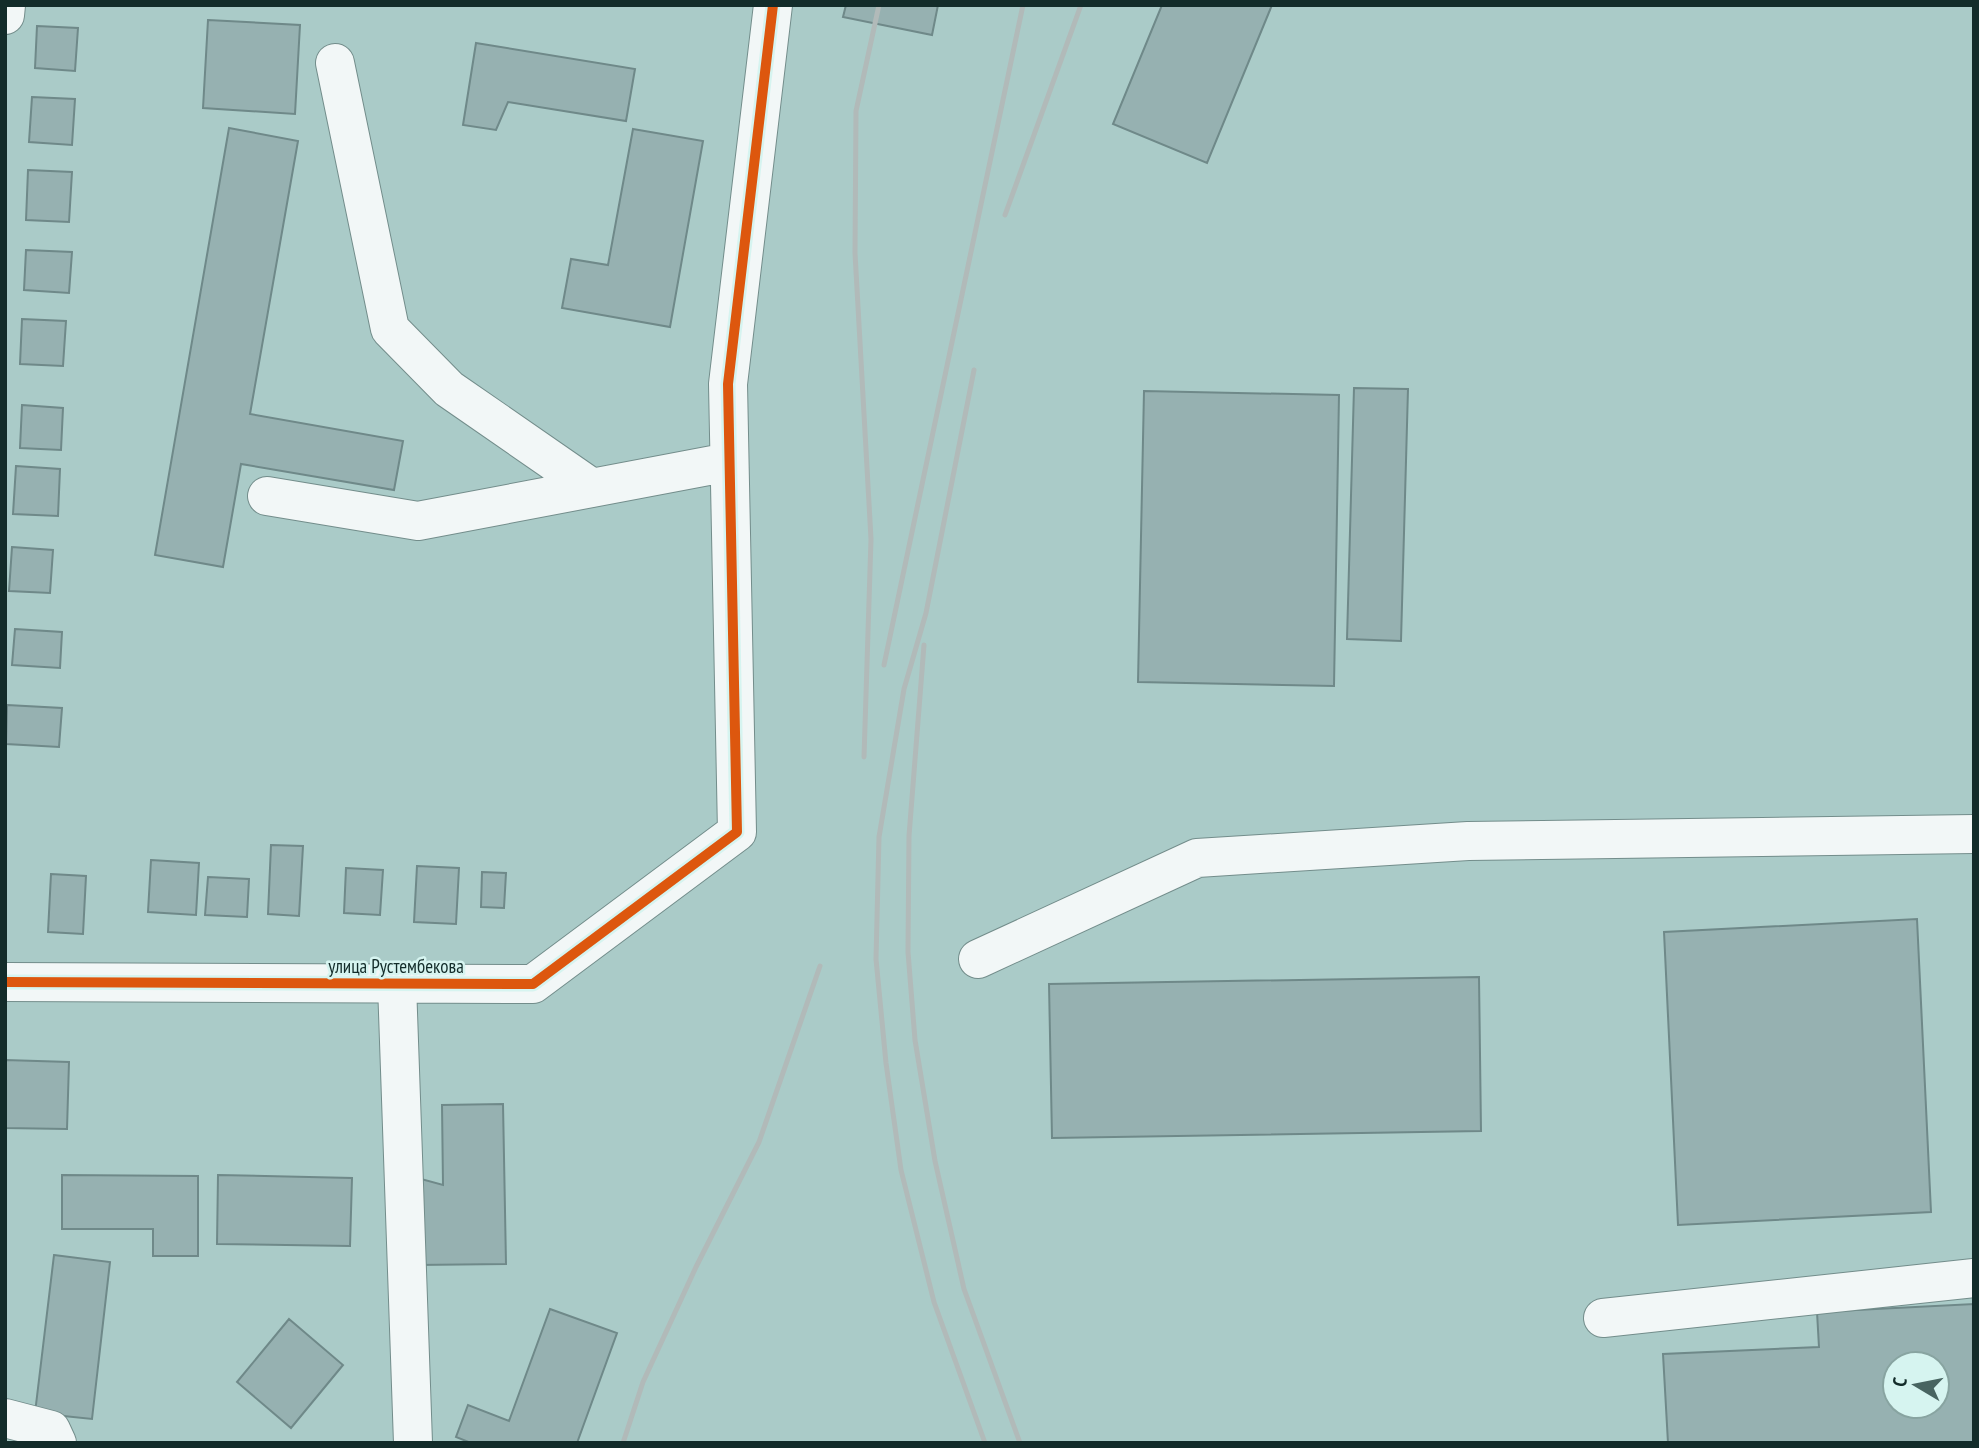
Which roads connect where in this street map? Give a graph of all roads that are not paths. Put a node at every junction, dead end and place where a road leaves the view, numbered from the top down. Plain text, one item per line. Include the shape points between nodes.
1 (6, 5) edge
2 (773, 5) edge
3 (5, 15) edge
4 (335, 63) dead end
5 (729, 463) junction
6 (592, 488) junction
7 (267, 496) dead end
8 (1974, 834) edge
9 (978, 959) dead end
10 (5, 982) edge
11 (397, 984) junction
12 (1974, 1278) edge
13 (1603, 1318) dead end
14 (5, 1418) edge
15 (57, 1443) edge
16 (413, 1443) edge

1 - 3 street
2 - 5 street via 728,384
4 - 6 street via 390,329 449,389
5 - 6 street
5 - 11 street, улица Рустембекова via 737,832 533,984
6 - 7 street via 418,521
8 - 9 street via 1468,841 1198,858
10 - 11 street, улица Рустембекова
11 - 16 street
12 - 13 street
14 - 15 street via 51,1430

